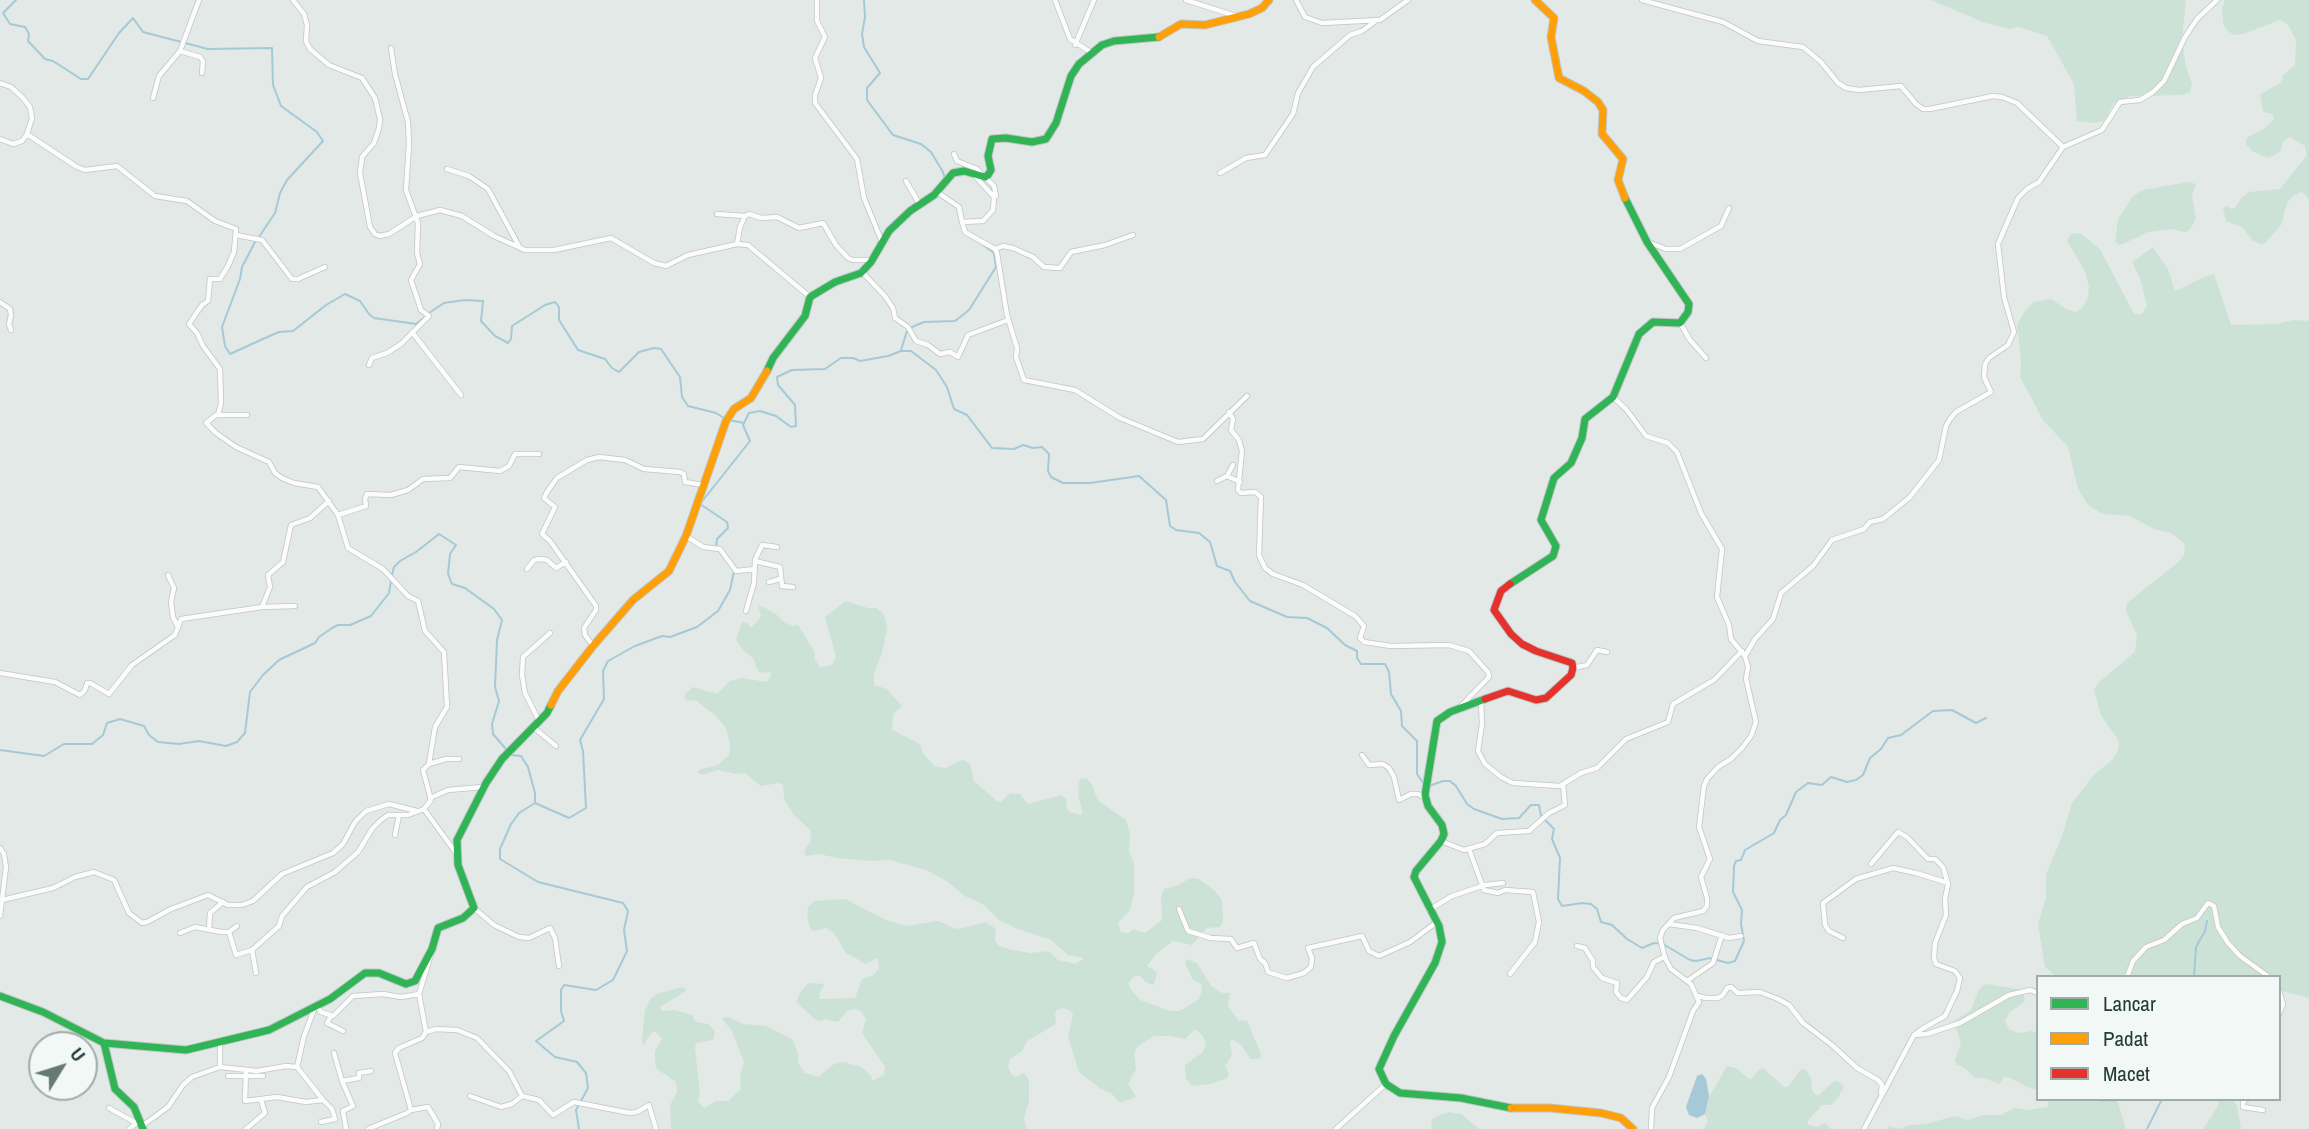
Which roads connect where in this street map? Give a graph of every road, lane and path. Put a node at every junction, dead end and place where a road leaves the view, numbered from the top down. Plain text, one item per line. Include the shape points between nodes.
1 (199, 0) edge
2 (293, 0) edge
3 (817, 0) edge
4 (1055, 0) edge
5 (1094, 0) edge
6 (1186, 0) edge
7 (1269, 0) edge
8 (1296, 0) edge
9 (1409, 0) edge
10 (1535, 0) edge
11 (1642, 0) edge
12 (2217, 0) edge
13 (1236, 16) junction
14 (1377, 20) junction
15 (1075, 45) junction
16 (391, 48) dead end
17 (180, 51) junction
18 (1092, 53) junction
19 (202, 73) dead end
20 (0, 83) edge
21 (153, 98) dead end
22 (27, 134) junction
23 (0, 139) edge
24 (2063, 148) junction
25 (954, 154) dead end
26 (447, 169) dead end
27 (972, 173) junction
28 (1220, 173) dead end
29 (984, 176) junction
30 (906, 181) dead end
31 (937, 192) junction
32 (994, 198) junction
33 (920, 205) junction
34 (1729, 208) dead end
35 (717, 214) dead end
36 (417, 216) junction
37 (745, 216) junction
38 (962, 222) junction
39 (236, 235) junction
40 (1133, 235) dead end
41 (882, 242) junction
42 (1647, 242) junction
43 (737, 244) junction
44 (521, 249) junction
45 (995, 249) junction
46 (872, 260) junction
47 (325, 267) dead end
48 (862, 272) junction
49 (810, 297) junction
50 (0, 302) edge
51 (1008, 320) junction
52 (1680, 323) junction
53 (11, 330) dead end
54 (412, 332) junction
55 (1706, 358) dead end
56 (369, 365) dead end
57 (461, 395) dead end
58 (1248, 396) dead end
59 (1614, 397) junction
60 (1229, 412) junction
61 (218, 415) junction
62 (247, 415) dead end
63 (539, 454) dead end
64 (1233, 465) dead end
65 (1227, 476) junction
66 (1217, 481) dead end
67 (1240, 482) junction
68 (703, 485) junction
69 (329, 501) junction
70 (338, 515) junction
71 (686, 536) junction
72 (777, 547) dead end
73 (755, 561) junction
74 (566, 562) junction
75 (527, 569) dead end
76 (755, 569) junction
77 (168, 575) dead end
78 (780, 579) junction
79 (769, 582) dead end
80 (793, 587) dead end
81 (295, 606) dead end
82 (262, 607) junction
83 (746, 611) dead end
84 (173, 617) junction
85 (167, 620) dead end
86 (178, 627) junction
87 (550, 633) dead end
88 (593, 646) junction
89 (1607, 652) dead end
90 (1744, 654) junction
91 (1573, 668) junction
92 (0, 673) edge
93 (1481, 700) junction
94 (1457, 709) junction
95 (536, 724) junction
96 (556, 746) dead end
97 (1362, 755) dead end
98 (459, 759) dead end
99 (429, 764) junction
100 (1563, 785) junction
101 (484, 786) junction
102 (430, 797) junction
103 (1425, 797) junction
104 (424, 809) junction
105 (417, 812) junction
106 (398, 815) junction
107 (395, 835) dead end
108 (1441, 841) junction
109 (0, 848) edge
110 (1469, 849) junction
111 (457, 854) junction
112 (1871, 864) dead end
113 (1503, 883) dead end
114 (1948, 884) junction
115 (1482, 887) junction
116 (2, 900) junction
117 (223, 902) junction
118 (474, 908) junction
119 (1179, 909) dead end
120 (1429, 910) junction
121 (0, 916) edge
122 (1437, 922) junction
123 (1668, 924) junction
124 (237, 926) dead end
125 (209, 930) junction
126 (229, 932) junction
127 (180, 933) dead end
128 (1722, 935) junction
129 (1741, 936) dead end
130 (1843, 937) dead end
131 (1577, 946) dead end
132 (432, 949) junction
133 (252, 950) junction
134 (1664, 957) junction
135 (559, 965) dead end
136 (256, 973) dead end
137 (1510, 974) dead end
138 (2128, 975) edge
139 (2266, 975) edge
140 (1687, 981) junction
141 (2036, 992) edge
142 (419, 994) junction
143 (1697, 995) junction
144 (0, 996) edge
145 (316, 1006) junction
146 (331, 1016) junction
147 (343, 1031) dead end
148 (426, 1032) junction
149 (1914, 1035) junction
150 (220, 1042) junction
151 (104, 1043) junction
152 (334, 1053) dead end
153 (220, 1067) junction
154 (297, 1067) junction
155 (246, 1071) junction
156 (371, 1071) dead end
157 (228, 1076) dead end
158 (263, 1076) dead end
159 (246, 1078) junction
160 (1878, 1080) junction
161 (1890, 1080) junction
162 (342, 1081) junction
163 (1386, 1084) junction
164 (470, 1096) dead end
165 (522, 1096) junction
166 (261, 1100) junction
167 (323, 1100) junction
168 (1880, 1101) junction
169 (2244, 1101) edge
170 (109, 1108) dead end
171 (411, 1110) junction
172 (2263, 1110) dead end
173 (321, 1122) dead end
174 (139, 1125) edge
175 (129, 1129) edge
176 (246, 1129) edge
177 (346, 1129) edge
178 (368, 1129) edge
179 (437, 1129) edge
180 (656, 1129) edge
181 (1336, 1129) edge
182 (1633, 1129) edge
183 (1651, 1129) edge
184 (1864, 1129) edge

1 - 17 street
2 - 36 street via 306,20 310,49 329,65 362,78 375,98 379,128 362,157 360,173 372,232 390,234
3 - 41 street via 817,21 825,37 815,58 821,78 815,103 857,159 864,198
4 - 15 street
5 - 15 street
6 - 13 street
7 - 13 street via 1262,8
8 - 14 street via 1305,17 1318,23
9 - 14 street
10 - 42 street via 1554,18 1551,37 1559,78 1584,91 1603,110 1602,134 1623,159 1618,180 1621,191
11 - 24 street via 1723,22 1758,41 1803,47 1846,88 1900,86 1916,104 1930,109 2002,97 2017,103
12 - 24 street via 2197,19 2164,81 2153,92 2140,100 2120,102 2102,130
13 - 18 street via 1205,25 1181,24 1157,38 1108,42
14 - 28 street via 1350,35 1313,68 1298,93 1293,114 1265,155 1246,158
15 - 18 street
16 - 36 street via 408,122 406,190
17 - 19 street via 200,57
17 - 21 street via 159,76
18 - 29 street via 1071,76 1046,139 993,138 988,156 991,170
20 - 22 street via 11,87 30,107
22 - 23 street via 17,144
22 - 39 street via 85,170 117,166 155,196 187,201 215,221 236,228
24 - 90 street via 2039,182 2018,198 1998,244 2004,297 2014,332 2008,345 1985,364 1984,377 1991,392 1950,419 1939,460 1910,497 1883,519 1832,540 1813,566 1781,593 1773,618
25 - 29 street via 957,161
26 - 44 street via 488,189
27 - 29 street
27 - 31 street via 953,173
27 - 32 street
29 - 32 street via 994,186
30 - 33 street
31 - 33 street
31 - 38 street via 958,207
32 - 38 street via 993,210 983,221
33 - 41 street
34 - 42 street via 1721,226 1680,249
35 - 37 street
36 - 44 street via 433,210 462,216
36 - 54 street via 420,263 411,280 421,310 429,316
37 - 43 street
37 - 46 street via 777,217 799,228 822,222 848,258
38 - 45 street via 964,230
39 - 47 street via 262,240 292,279
39 - 61 street via 228,266 219,279 211,279 208,301 188,324 220,369
40 - 45 street via 1071,252 1060,268 1045,267 1013,248
41 - 46 street
42 - 52 street via 1689,304
43 - 44 street via 688,255 666,266 611,238 554,250
43 - 49 street via 752,247
45 - 51 street
46 - 48 street
48 - 49 street
48 - 51 street via 916,341 940,354 950,352 958,357 969,334
49 - 68 street via 805,316 758,389 728,417
50 - 53 street via 10,309
51 - 60 street via 1025,380 1075,390 1120,418 1178,442 1203,439
52 - 55 street
52 - 59 street via 1646,326
54 - 56 street via 393,349 372,357
54 - 57 street
58 - 60 street
59 - 90 street via 1646,436 1668,443 1683,462 1701,513 1723,549 1717,597 1731,639
59 - 91 street via 1585,419 1571,463 1554,478 1541,520 1556,546 1553,556 1501,592 1494,610 1522,644 1572,663
60 - 67 street via 1231,430 1242,449
61 - 62 street
61 - 69 street via 206,423 220,436 265,459 282,478 318,487
63 - 70 street via 515,454 500,471 458,467 449,479 423,479 391,495 367,494 366,506
64 - 65 street
65 - 66 street
65 - 67 street
67 - 94 street via 1239,492 1255,492 1261,497 1259,555 1265,568 1303,584 1355,616 1364,626 1362,641 1391,646 1449,645 1474,655 1489,677
68 - 71 street
68 - 74 street via 686,482 680,472 644,469 615,458 581,463 557,478 544,497 555,508 542,534
69 - 70 street
69 - 82 street via 310,518 291,526 283,562 268,575 270,587
70 - 99 street via 348,548 379,567 418,601 425,631 443,652 447,707 434,730
71 - 76 street via 709,549 719,548 736,571
71 - 88 street via 667,573 633,600
72 - 73 street via 762,544
73 - 76 street
73 - 78 street via 780,567
74 - 75 street via 556,568 538,559
74 - 88 street via 596,606 584,628
76 - 83 street
77 - 84 street via 174,588
78 - 79 street
78 - 80 street via 783,587
81 - 82 street
82 - 86 street via 185,618 179,620
84 - 85 street
84 - 86 street
86 - 92 street via 170,640 132,665 109,694 89,682 80,695 55,682
87 - 95 street via 523,657 525,693
88 - 95 street
89 - 91 street via 1597,650 1587,665
90 - 100 street via 1714,680 1673,704 1668,722 1626,739 1597,768
90 - 123 street via 1755,727 1742,748 1707,779 1699,819 1710,859 1701,877 1707,906
91 - 93 street via 1546,698 1536,700 1508,691
93 - 94 street
93 - 100 street via 1478,751 1485,764 1513,783
94 - 103 street via 1437,721
95 - 96 street
95 - 101 street
97 - 103 street via 1369,765 1389,768 1399,800 1411,794
98 - 99 street
99 - 102 street via 423,769
100 - 110 street via 1565,805 1533,829 1497,833 1485,844
101 - 102 street
101 - 111 street via 458,835
102 - 104 street
103 - 108 street via 1444,831
104 - 105 street
104 - 111 street
105 - 106 street
105 - 117 street via 389,804 366,811 333,853 282,874 248,903 230,906
106 - 107 street
106 - 133 street via 381,820 358,852 335,873 307,887 279,926
108 - 110 street
108 - 120 street via 1415,874
109 - 116 street via 6,867
110 - 115 street
111 - 118 street
112 - 114 street via 1898,832 1928,859 1936,859
113 - 115 street
114 - 130 street via 1893,868 1856,879 1823,903 1829,932
114 - 149 street via 1946,915 1933,952 1936,964 1960,975 1957,991 1945,1016
115 - 120 street via 1452,896
115 - 137 street via 1496,893 1532,891 1539,922 1535,942
116 - 117 street via 94,872 114,880 129,913 142,923 204,896
116 - 121 street
117 - 125 street via 210,913
118 - 132 street via 463,918 441,925
118 - 135 street via 519,937 529,938 550,928
119 - 122 street via 1188,931 1231,939 1237,948 1254,943 1268,972 1287,978 1311,967 1308,948 1362,936 1369,951 1380,956
120 - 122 street
122 - 163 street via 1443,936 1436,962 1381,1061
123 - 128 street
123 - 134 street via 1660,938
124 - 126 street
125 - 126 street
125 - 127 street via 190,928
126 - 133 street via 236,955
128 - 129 street
128 - 140 street via 1713,963
131 - 134 street via 1585,948 1601,978 1617,983 1616,992 1627,1000 1654,962
132 - 142 street
132 - 145 street via 413,983 365,973
133 - 136 street
134 - 140 street
138 - 139 street via 2146,947 2197,918 2208,903 2214,906 2218,927 2228,943
140 - 143 street
141 - 149 street via 2009,995 1959,1023
142 - 146 street via 355,996
142 - 148 street
143 - 160 street via 1718,998 1731,988 1779,999 1857,1068
143 - 183 street via 1699,1002 1653,1108
144 - 151 street via 42,1011
145 - 146 street
145 - 150 street via 269,1030
145 - 154 street
146 - 147 street via 327,1023
148 - 165 street via 457,1030 477,1038 509,1071
148 - 171 street via 395,1054
149 - 161 street
150 - 151 street via 180,1051
150 - 153 street
151 - 174 street via 114,1089 134,1107
152 - 162 street
153 - 155 street
153 - 174 street via 192,1077 167,1107
154 - 155 street
154 - 167 street
155 - 159 street
156 - 162 street
157 - 159 street
158 - 159 street
159 - 166 street via 244,1100
160 - 161 street
160 - 168 street
161 - 168 street
162 - 177 street via 353,1106 342,1111
163 - 181 street
163 - 182 street via 1400,1093 1461,1098 1492,1106 1614,1115
164 - 165 street via 501,1107
165 - 180 street via 539,1100 553,1115 575,1102 630,1113 649,1105
166 - 167 street
166 - 176 street via 265,1113
167 - 173 street via 335,1119
168 - 184 street
169 - 172 street via 2243,1107
170 - 174 street
171 - 178 street
171 - 179 street via 428,1107
174 - 175 street

